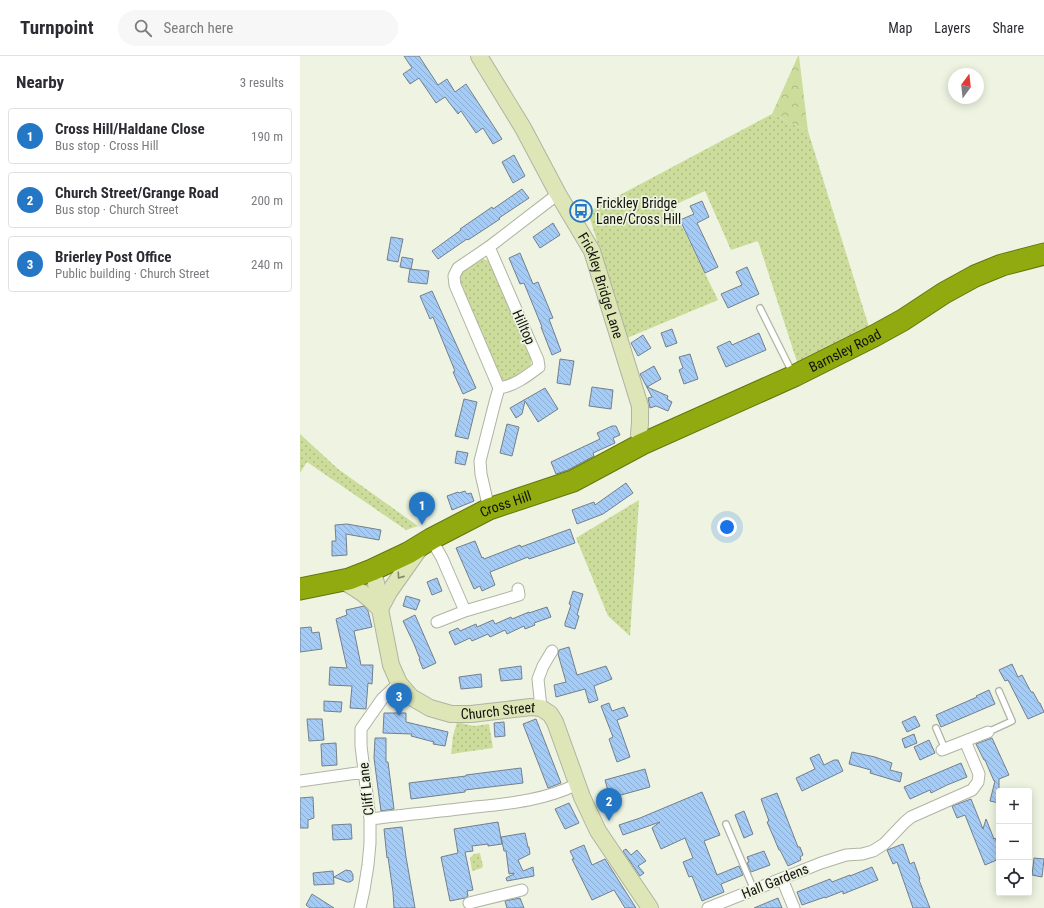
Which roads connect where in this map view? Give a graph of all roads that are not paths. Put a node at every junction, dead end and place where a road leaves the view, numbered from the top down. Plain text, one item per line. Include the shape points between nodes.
1 (479, 56) edge
2 (558, 194) junction
3 (489, 247) junction
4 (1044, 254) edge
5 (760, 308) dead end
6 (794, 376) junction
7 (499, 388) junction
8 (642, 444) junction
9 (489, 509) junction
10 (427, 542) junction
11 (372, 570) junction
12 (342, 581) junction
13 (300, 589) edge
14 (518, 590) dead end
15 (380, 609) junction
16 (465, 611) junction
17 (437, 622) dead end
18 (552, 652) dead end
19 (399, 683) junction
20 (999, 691) dead end
21 (541, 708) junction
22 (936, 728) dead end
23 (988, 732) joint
24 (965, 740) junction
25 (944, 749) joint
26 (364, 772) junction
27 (300, 781) edge
28 (577, 784) junction
29 (370, 819) junction
30 (726, 824) dead end
31 (782, 879) junction
32 (522, 890) dead end
33 (754, 890) junction
34 (469, 903) dead end
35 (488, 903) edge
36 (360, 908) edge
37 (650, 908) edge
38 (708, 908) edge
39 (794, 908) edge

1 - 2 street, Frickley Bridge Lane via 523,128
2 - 3 street
2 - 8 street, Frickley Bridge Lane via 592,251 640,406 638,434
3 - 7 street via 458,268 454,276 454,285
3 - 7 street, Hilltop via 539,367 508,387
4 - 6 highway, Barnsley Road via 1002,265 975,276 903,320
5 - 6 lane
6 - 8 highway, Barnsley Road
7 - 9 street via 480,461
8 - 9 highway, Cross Hill via 573,481
9 - 10 highway, Cross Hill
10 - 11 highway, Cross Hill
10 -> 15 street via 388,592
10 - 16 street via 442,558
11 - 12 highway
11 - 15 street, Church Street
12 - 13 highway
12 - 15 street via 356,587
14 - 16 street via 519,594
15 - 19 street, Church Street via 391,666
16 - 17 street
18 - 21 street via 538,679
19 - 21 street, Church Street via 410,697 430,708 451,714
19 - 26 street, Cliff Lane via 382,699 361,729
20 - 23 lane via 1012,721
21 - 28 street, Church Street via 550,714 555,722
22 - 25 lane
23 - 24 street
24 - 25 street
24 - 31 street, Hall Gardens via 979,774 978,782 972,790 911,817 884,844 873,851 846,855
26 - 27 street
26 - 29 street, Cliff Lane
28 - 29 street via 560,792 528,800
28 - 37 street, Church Street via 598,830
29 - 36 street, Cliff Lane via 368,865
30 - 33 lane
31 - 33 street, Hall Gardens
31 - 39 street
32 - 35 street
33 - 38 street, Hall Gardens
34 - 35 street

